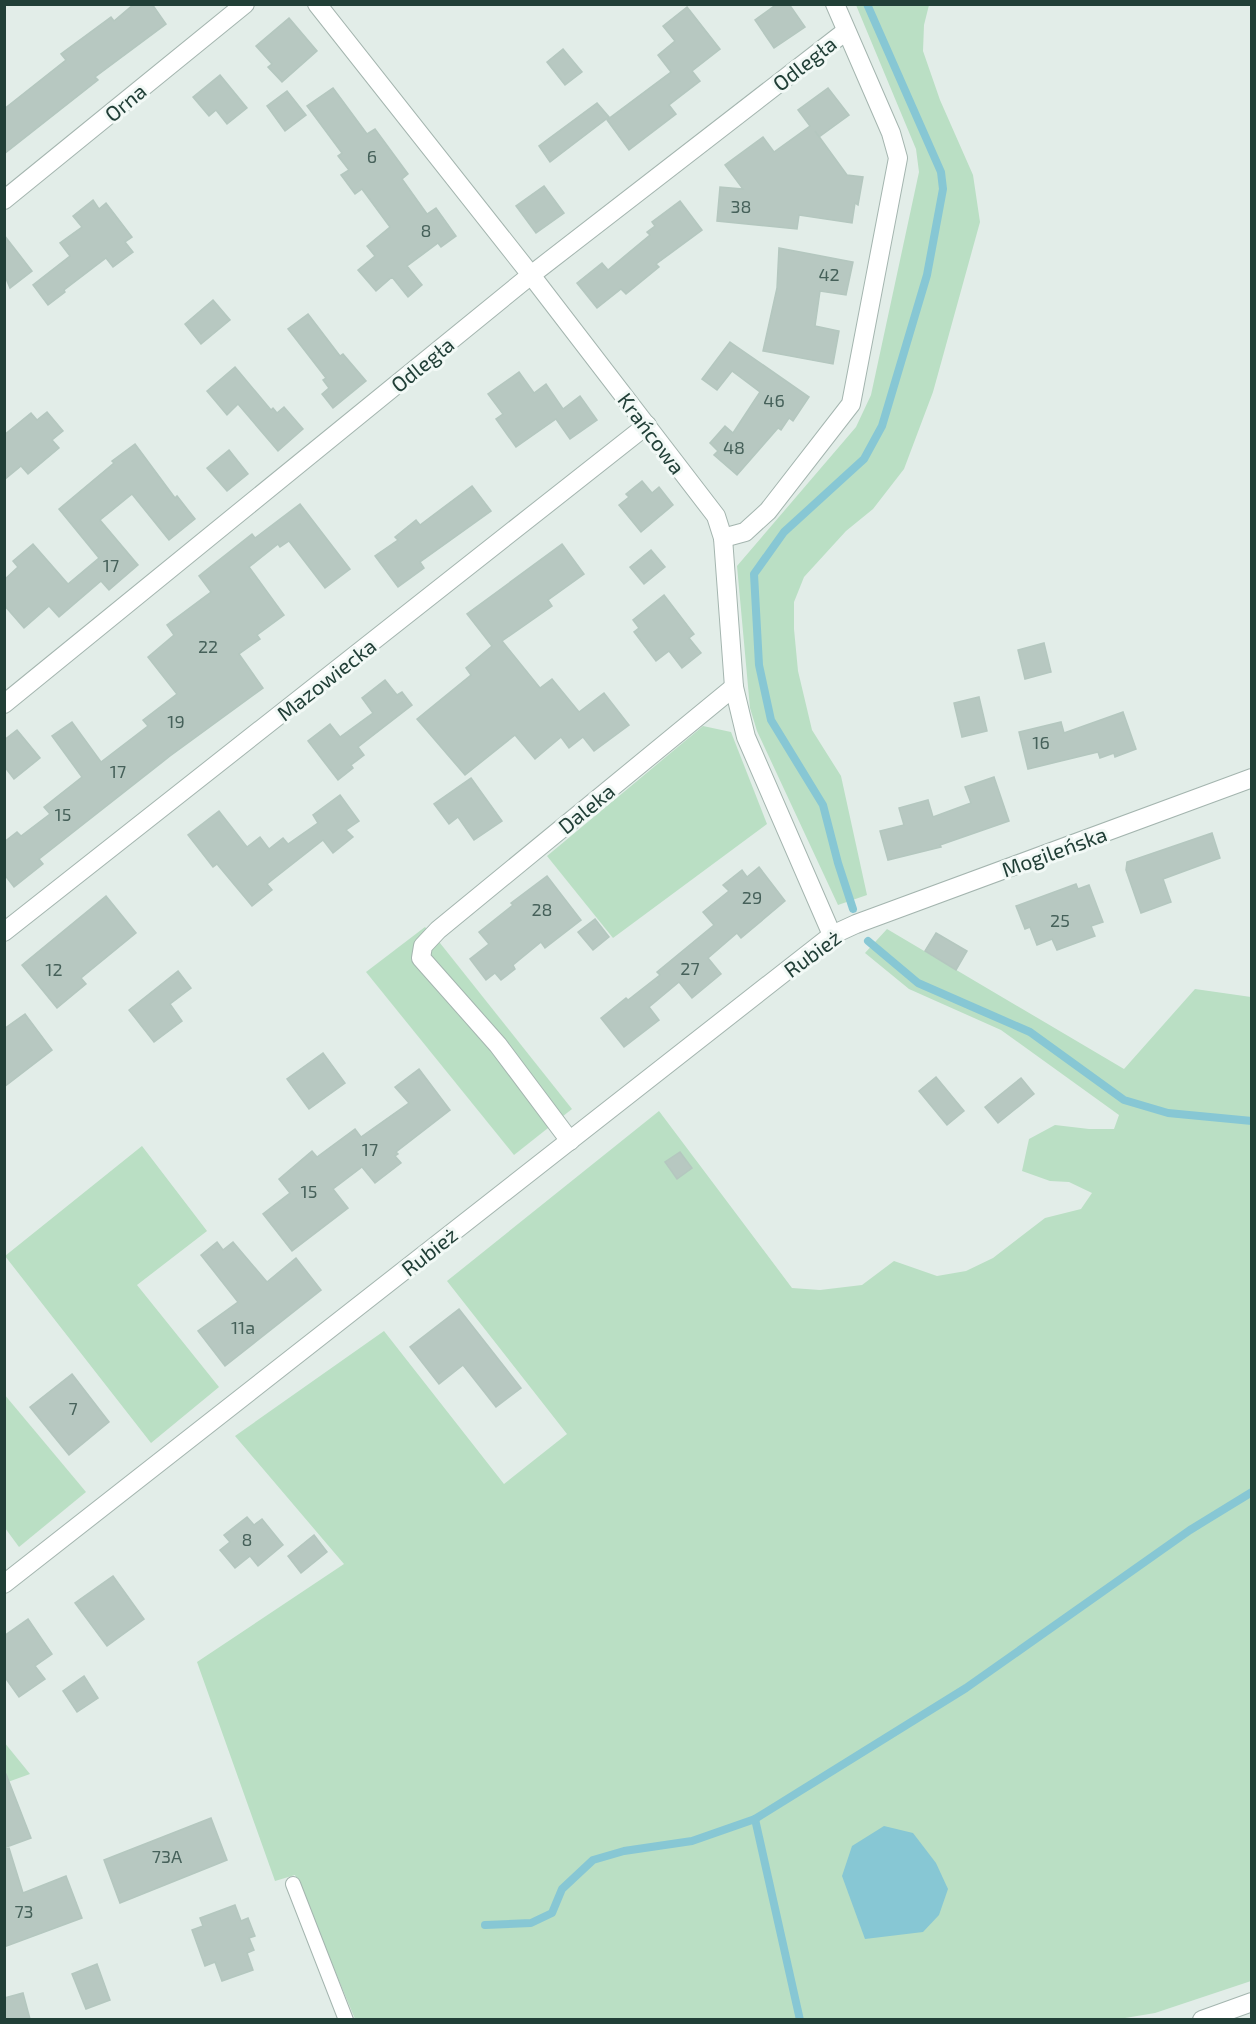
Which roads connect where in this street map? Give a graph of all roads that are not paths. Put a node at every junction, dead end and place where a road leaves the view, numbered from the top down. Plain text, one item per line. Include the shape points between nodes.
1 (245, 4) edge
2 (317, 4) edge
3 (835, 4) edge
4 (846, 31) junction
5 (4, 200) edge
6 (531, 275) junction
7 (647, 425) junction
8 (723, 538) junction
9 (734, 687) junction
10 (4, 704) edge
11 (1251, 778) edge
12 (856, 924) joint
13 (4, 932) edge
14 (832, 935) junction
15 (570, 1141) junction
16 (4, 1584) edge
17 (293, 1884) dead end
18 (1251, 2002) edge
19 (346, 2019) edge
20 (1202, 2019) edge

1 - 5 street, Orna
2 - 6 street, Krańcowa
3 - 4 street, Odległa
4 - 6 street, Odległa
4 - 8 street, Odległa via 898,158 851,404 768,511 745,531
6 - 7 street, Krańcowa
6 - 10 street, Odległa
7 - 8 street, Krańcowa via 716,516
7 - 13 street, Mazowiecka
8 - 9 street, Krańcowa
9 - 14 street, Krańcowa via 746,737
9 - 15 street, Daleka via 423,946 421,958 498,1045
11 - 12 street, Mogileńska
12 - 14 street, Rubież
14 - 15 street, Rubież
15 - 16 street, Rubież
17 - 19 lane
18 - 20 street

